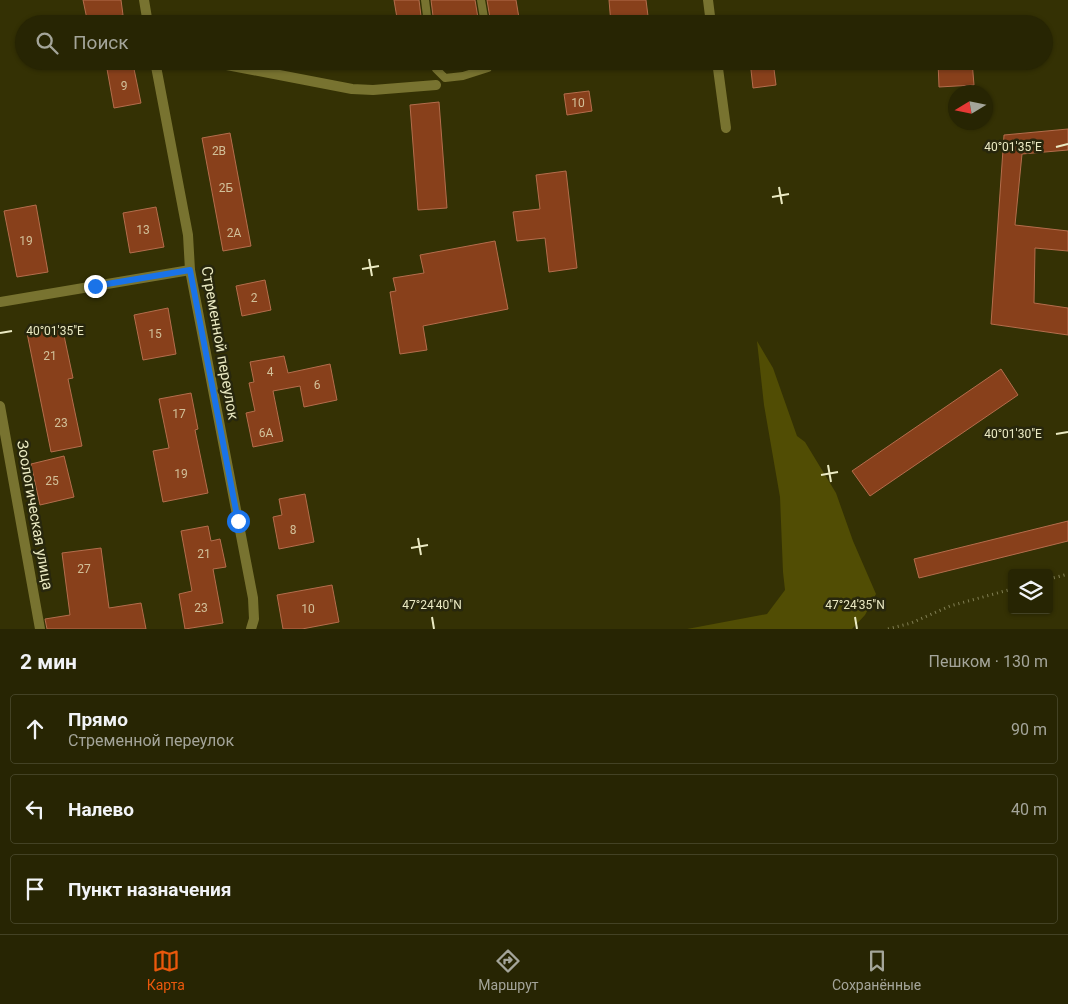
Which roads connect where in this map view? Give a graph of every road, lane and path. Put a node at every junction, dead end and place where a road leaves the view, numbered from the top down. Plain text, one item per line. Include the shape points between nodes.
1 (144, 0) edge
2 (425, 0) edge
3 (481, 0) edge
4 (708, 0) edge
5 (146, 15) edge
6 (427, 15) edge
7 (484, 15) edge
8 (710, 15) edge
9 (157, 70) edge
10 (253, 70) edge
11 (437, 70) edge
12 (482, 70) edge
13 (718, 70) edge
14 (436, 85) dead end
15 (726, 128) dead end
16 (190, 270) junction
17 (0, 302) edge
18 (0, 406) edge
19 (1068, 574) edge
20 (1053, 578) edge
21 (1008, 590) edge
22 (40, 629) edge
23 (251, 629) edge
24 (888, 629) edge

1 - 5 street
2 - 6 lane
3 - 7 lane
4 - 8 street
9 - 16 street, Стременной переулок via 188,235
10 - 14 street via 352,89
11 - 12 lane via 445,78
13 - 15 street
16 - 17 street
16 - 23 street, Стременной переулок via 253,598
18 - 22 street, Зоологическая улица
19 - 20 path
21 - 24 path via 950,606

